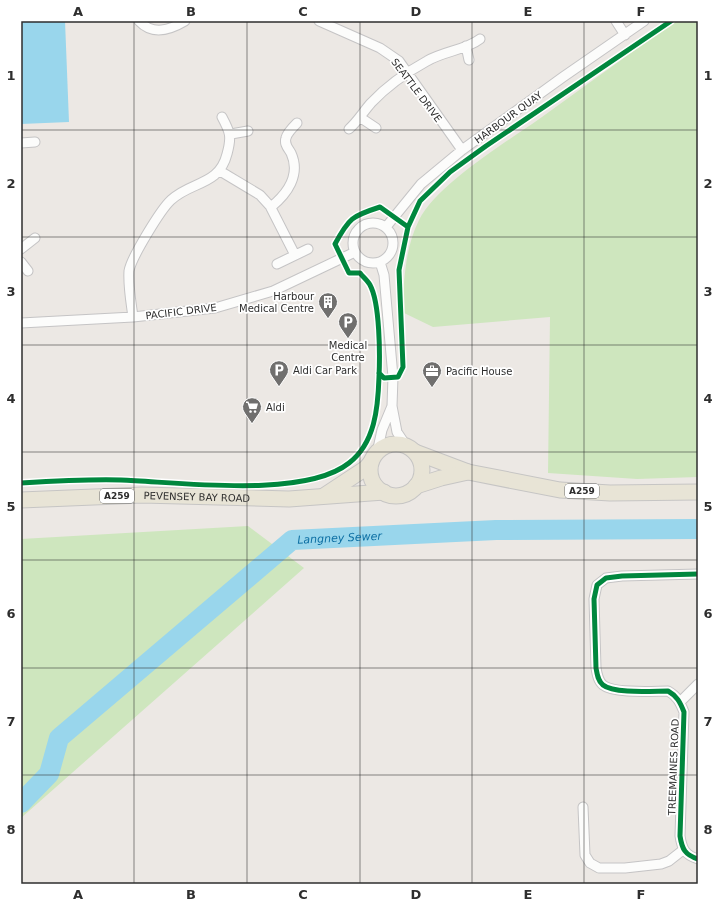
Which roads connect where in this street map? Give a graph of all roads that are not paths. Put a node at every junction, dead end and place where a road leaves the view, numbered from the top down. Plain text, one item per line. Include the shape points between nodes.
1 (139, 21) edge
2 (186, 21) edge
3 (319, 21) edge
4 (616, 21) edge
5 (644, 21) edge
6 (625, 35) junction
7 (480, 39) dead end
8 (466, 46) junction
9 (469, 60) dead end
10 (407, 73) junction
11 (222, 117) dead end
12 (361, 118) junction
13 (297, 123) dead end
14 (376, 128) dead end
15 (349, 129) dead end
16 (248, 132) dead end
17 (231, 134) junction
18 (35, 142) dead end
19 (21, 143) edge
20 (462, 150) junction
21 (220, 171) junction
22 (271, 207) junction
23 (386, 227) junction
24 (35, 238) dead end
25 (308, 248) dead end
26 (21, 249) edge
27 (355, 252) junction
28 (294, 255) junction
29 (21, 262) edge
30 (380, 262) junction
31 (277, 264) dead end
32 (28, 271) dead end
33 (133, 317) junction
34 (21, 323) edge
35 (392, 406) junction
36 (411, 449) junction
37 (374, 457) junction
38 (468, 472) junction
39 (416, 486) junction
40 (384, 492) junction
41 (698, 492) edge
42 (325, 495) junction
43 (21, 500) edge
44 (698, 574) edge
45 (698, 684) edge
46 (680, 702) junction
47 (583, 807) dead end
48 (683, 850) junction
49 (698, 859) edge

1 - 2 street via 146,27 158,31
3 - 10 street, SEATTLE DRIVE via 388,52
4 - 6 street
5 - 6 street, HARBOUR QUAY
6 - 20 street, HARBOUR QUAY
7 - 8 street
8 - 9 street
8 - 10 street via 447,51
10 - 12 street via 382,92
10 - 20 street, SEATTLE DRIVE
11 - 17 street
12 - 14 street
12 - 15 street
13 - 22 street via 286,137 285,144 293,158 294,169 290,187
16 - 17 street
17 - 21 street via 227,157
18 - 19 street
20 - 23 street, HARBOUR QUAY via 421,184
21 - 22 street via 260,195
21 - 33 street via 203,182 183,190 169,201 141,245 129,270
22 - 28 street
23 - 27 street via 368,223 358,230 353,240
23 - 30 street via 390,232 393,246 386,258
24 - 26 street
25 - 28 street
27 - 30 street via 366,262
27 - 33 street, PACIFIC DRIVE via 273,290 215,308
28 - 31 street
29 - 32 street
30 - 35 street via 384,275 394,377
33 - 34 street, PACIFIC DRIVE
35 - 36 street via 397,432
35 - 37 street
36 - 37 main road via 391,444
36 - 38 main road, A259
36 - 39 main road via 421,465 420,480
37 - 40 main road via 370,471 372,479
37 - 42 main road, PEVENSEY BAY ROAD / A259 via 366,468
38 - 39 main road, A259 via 434,479
38 - 41 main road, A259 via 560,490 610,493
39 - 40 main road via 401,495
40 - 42 main road, PEVENSEY BAY ROAD / A259
42 - 43 main road, PEVENSEY BAY ROAD / A259 via 289,499 142,495
44 - 46 street via 606,578 597,585 594,599 596,668 603,685 613,690 668,692 675,695
45 - 46 street
46 - 48 street, TREEMAINES ROAD via 684,712 680,836
47 - 48 street via 585,855 590,863 599,868 661,864 670,861
48 - 49 street

